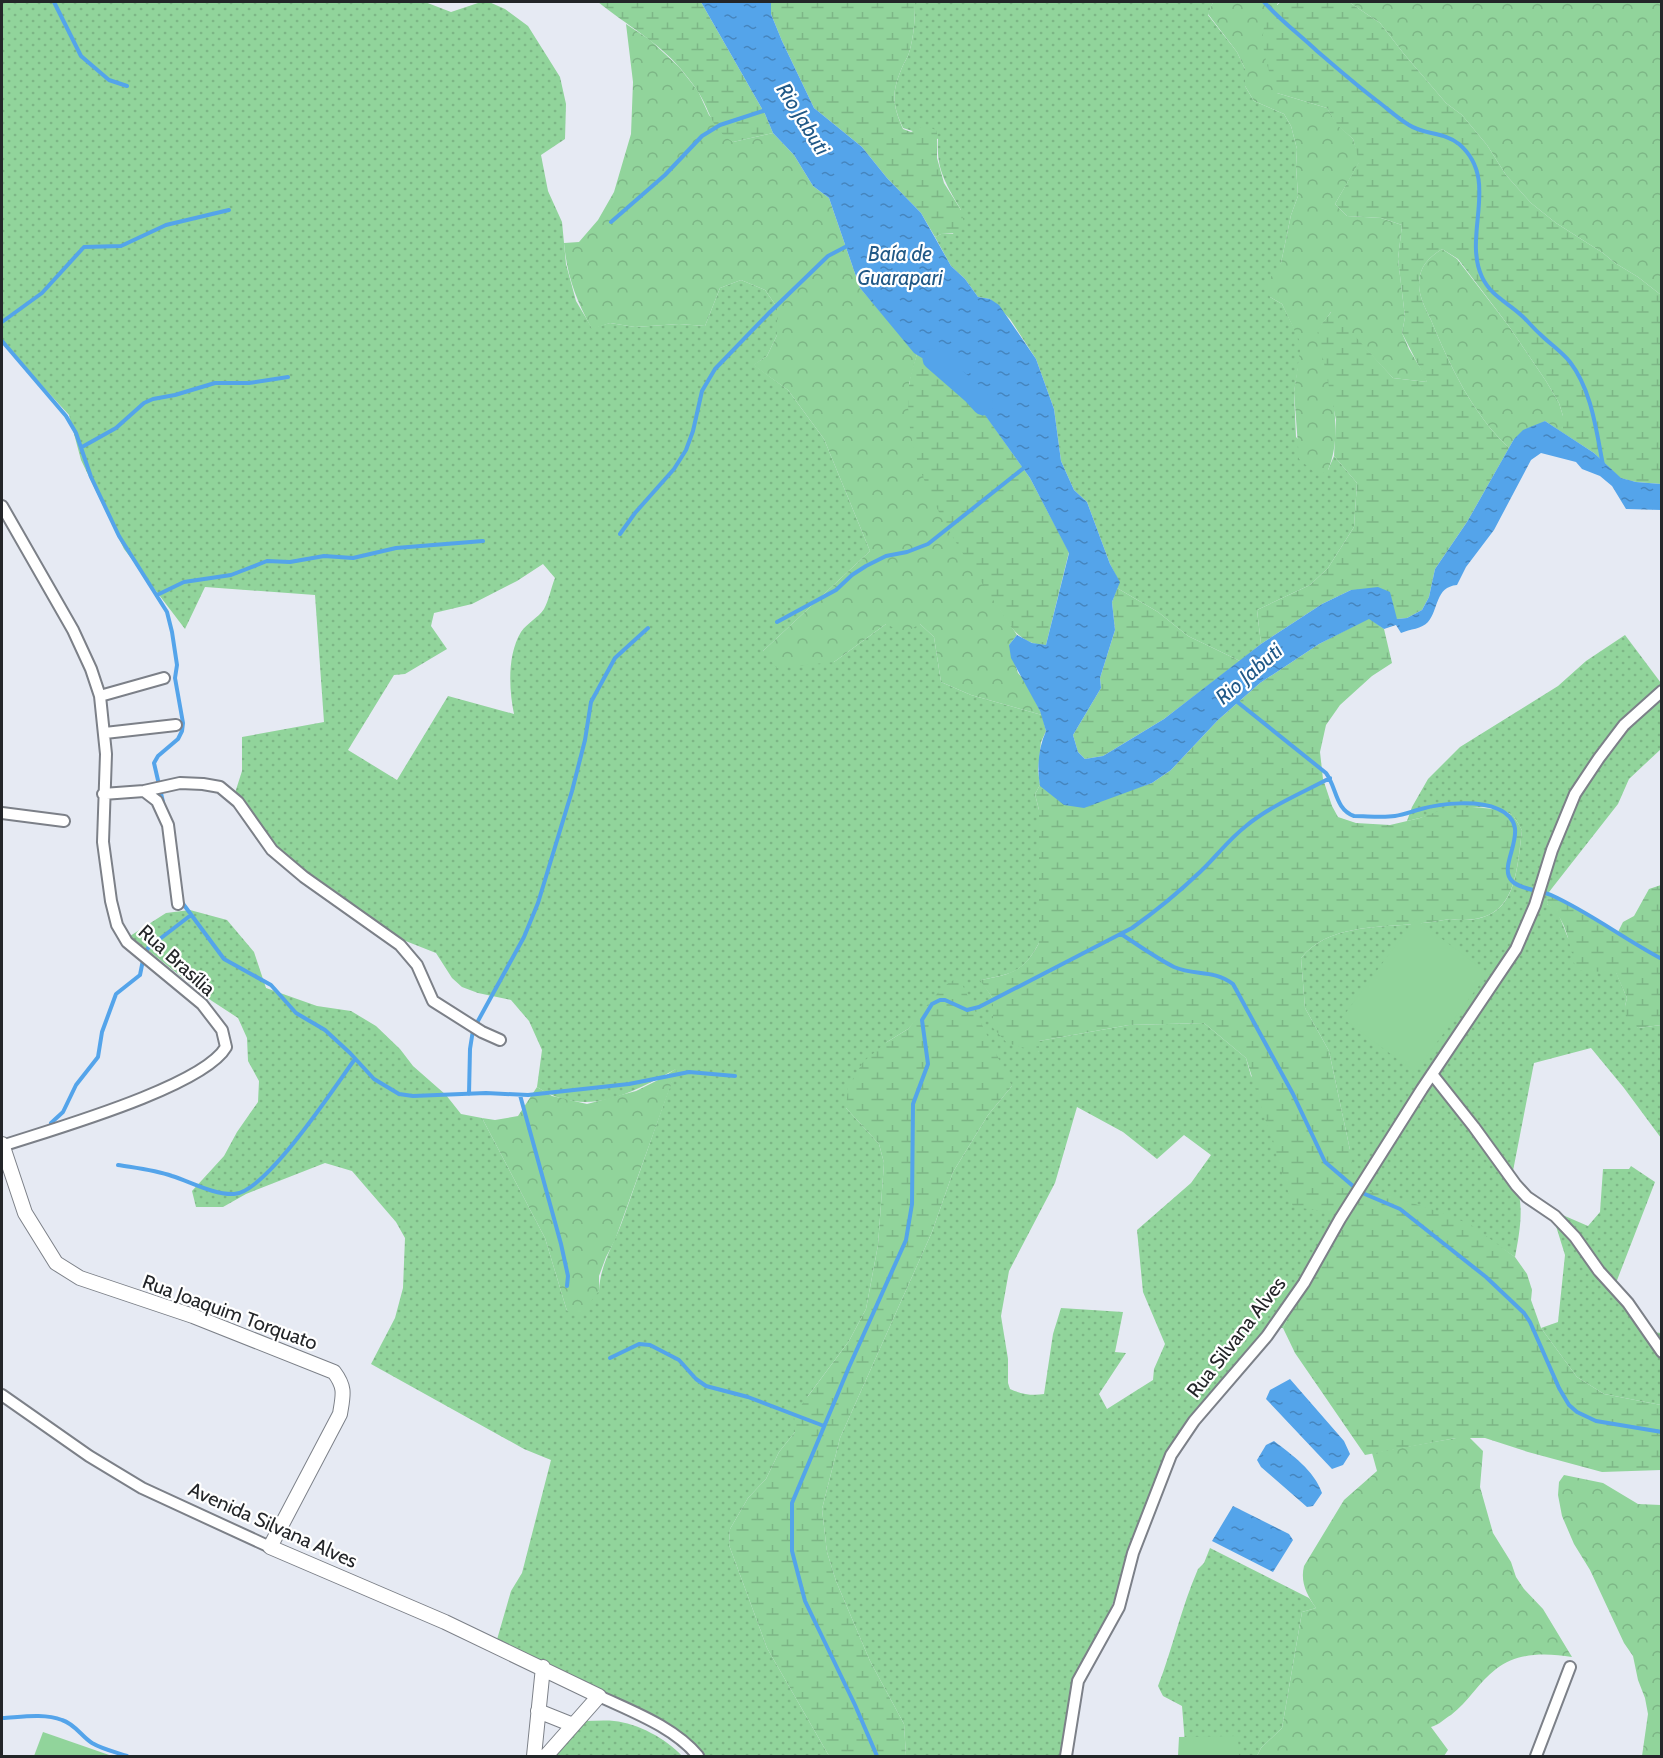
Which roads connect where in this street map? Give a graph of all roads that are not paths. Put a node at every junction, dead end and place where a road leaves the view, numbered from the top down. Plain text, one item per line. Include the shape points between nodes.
1 (2, 506) edge
2 (164, 678) dead end
3 (1662, 691) edge
4 (100, 696) junction
5 (176, 725) dead end
6 (105, 733) junction
7 (144, 791) junction
8 (104, 794) junction
9 (2, 813) edge
10 (63, 821) dead end
11 (178, 904) dead end
12 (500, 1040) dead end
13 (1432, 1074) junction
14 (2, 1145) edge
15 (1662, 1352) edge
16 (2, 1395) edge
17 (270, 1547) junction
18 (543, 1667) junction
19 (1570, 1667) dead end
20 (599, 1696) junction
21 (538, 1711) junction
22 (573, 1725) junction
23 (534, 1756) edge
24 (546, 1756) edge
25 (698, 1756) edge
26 (1066, 1756) edge
27 (1536, 1756) edge

1 - 4 street, Rua Brasília via 73,630
2 - 4 street
3 - 13 street, Rua Silvana Alves via 1624,725 1575,794 1524,932 1507,965
4 - 6 street, Rua Brasília
5 - 6 street
6 - 8 street, Rua Brasília
7 - 8 street
7 - 11 street via 157,801 168,825
7 - 12 street via 180,783 220,787 238,802 272,850 303,877 400,945 417,965 433,1000
8 - 14 street, Rua Brasília via 103,842 117,925 127,942 202,1004 222,1030 226,1047 220,1057 178,1082 123,1106
9 - 10 street
13 - 15 street via 1516,1185 1575,1236
13 - 26 street, Rua Silvana Alves via 1287,1309 1194,1421 1171,1455 1134,1553 1119,1607 1078,1680
14 - 17 street, Rua Joaquim Torquato via 26,1213 56,1263 80,1278 281,1349 334,1372 341,1382 344,1394 339,1414
16 - 17 street, Avenida Silvana Alves via 142,1488
17 - 18 street, Avenida Silvana Alves
18 - 20 street
18 - 21 street
19 - 27 street
20 - 22 street
20 - 25 street via 658,1725
21 - 22 street
21 - 23 street
22 - 24 street

